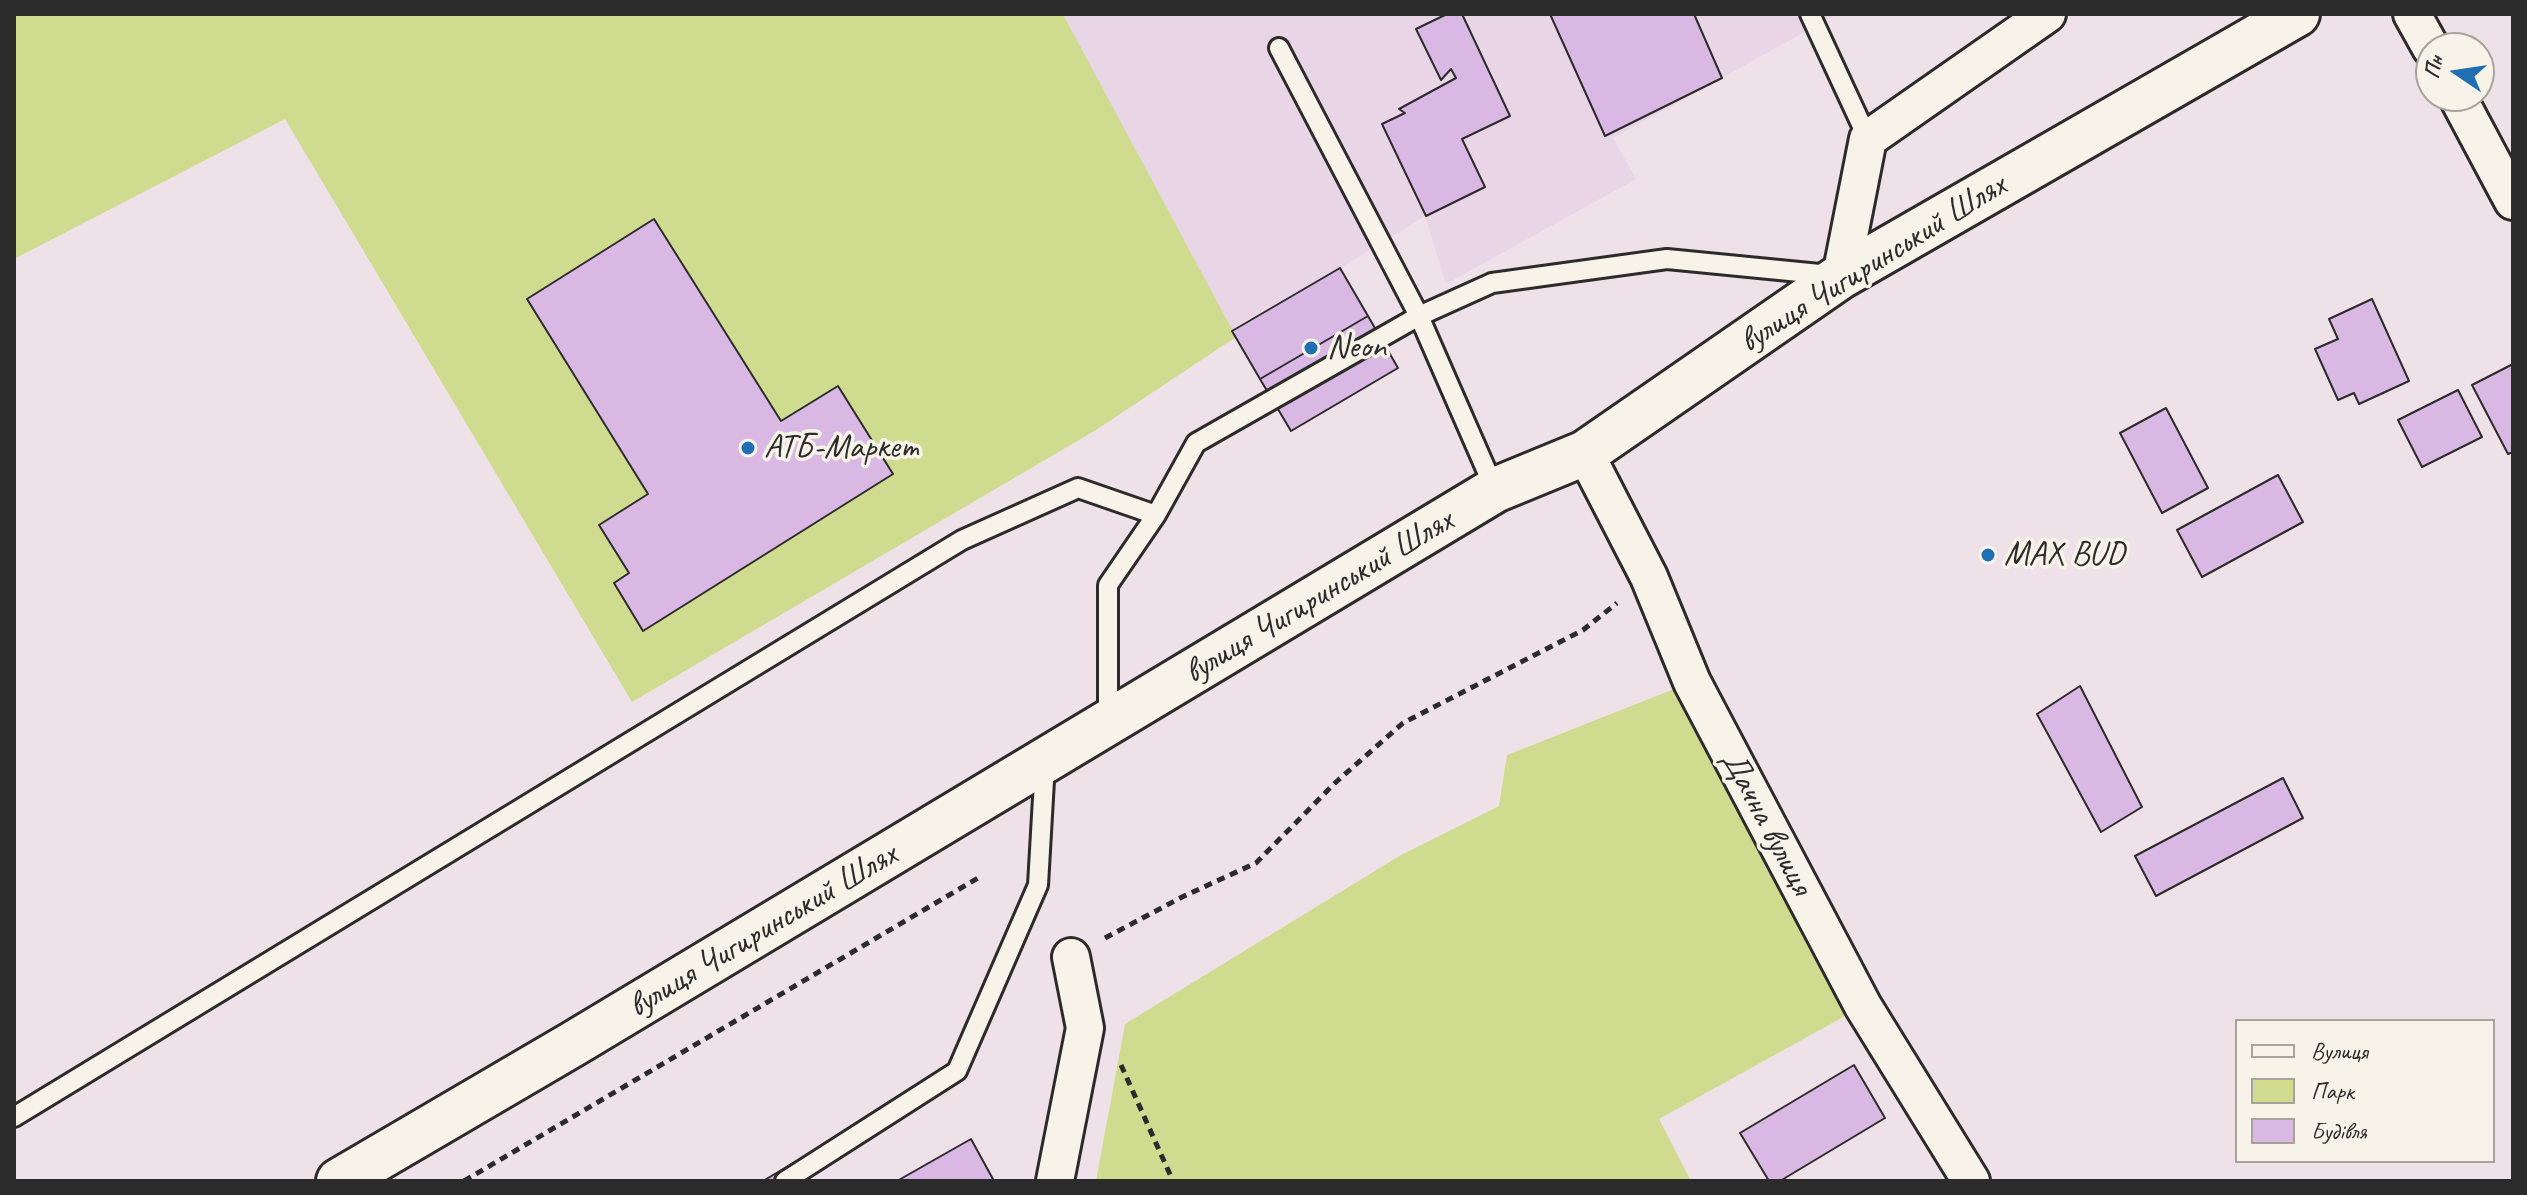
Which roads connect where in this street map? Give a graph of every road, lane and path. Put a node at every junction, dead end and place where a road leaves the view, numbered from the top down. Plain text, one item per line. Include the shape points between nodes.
1 (1810, 14) edge
2 (2047, 14) edge
3 (2297, 14) edge
4 (2412, 14) edge
5 (2422, 32) edge
6 (1279, 48) dead end
7 (2466, 112) edge
8 (1868, 139) junction
9 (2513, 201) edge
10 (1841, 276) junction
11 (1419, 316) junction
12 (1585, 453) junction
13 (1495, 490) junction
14 (1156, 515) junction
15 (1649, 577) junction
16 (1108, 724) junction
17 (1045, 762) junction
18 (978, 878) dead end
19 (1071, 957) joint
20 (14, 1117) edge
21 (339, 1181) edge
22 (464, 1181) edge
23 (785, 1181) edge
24 (1055, 1181) edge
25 (1971, 1181) edge

1 - 8 lane
2 - 8 street
3 - 10 main road, вулиця Чигиринський Шлях
4 - 5 street
6 - 11 lane
7 - 9 street
8 - 10 street
10 - 11 lane via 1667,259 1492,283
10 - 12 main road, вулиця Чигиринський Шлях
11 - 13 lane
11 - 14 lane via 1196,443
12 - 13 main road, вулиця Чигиринський Шлях
12 - 15 street, Дачна вулиця
13 - 16 main road, вулиця Чигиринський Шлях
14 - 16 lane via 1108,585
14 - 20 lane via 1078,488 962,540
15 - 19 path via 1583,630 1403,723 1256,863
15 - 25 street, Дачна вулиця via 1692,682 1863,1006
16 - 17 main road, вулиця Чигиринський Шлях
17 - 21 main road, вулиця Чигиринський Шлях
17 - 23 lane via 1038,885 957,1071
18 - 22 path
19 - 24 street via 1085,1028

